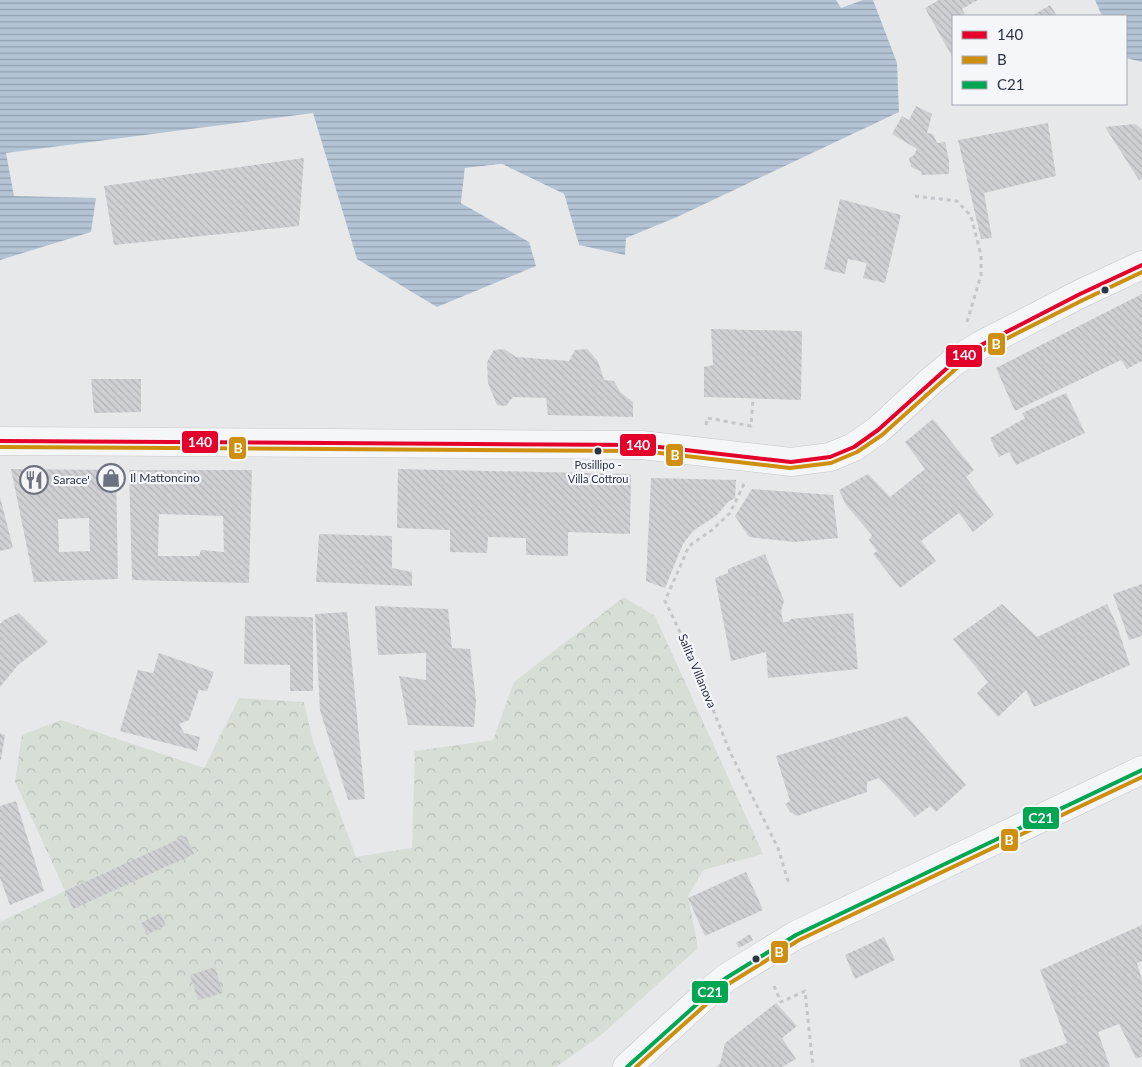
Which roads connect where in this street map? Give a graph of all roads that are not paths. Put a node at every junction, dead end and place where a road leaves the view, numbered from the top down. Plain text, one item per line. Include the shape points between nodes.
1 (1142, 265) edge
2 (0, 441) edge
3 (1142, 770) edge
4 (627, 1067) edge

1 - 2 street via 980,345 955,361 878,430 854,447 830,457 791,462 642,445
3 - 4 street via 796,935 726,978

